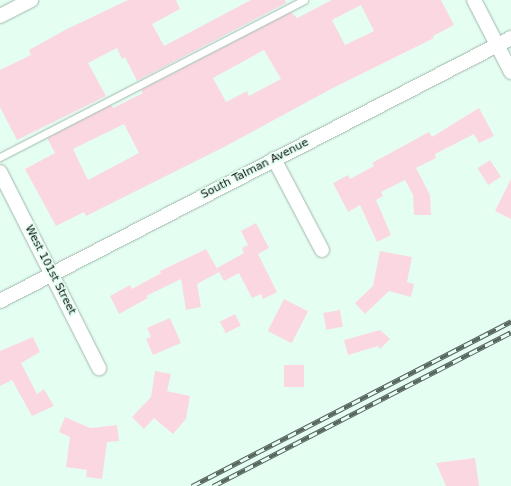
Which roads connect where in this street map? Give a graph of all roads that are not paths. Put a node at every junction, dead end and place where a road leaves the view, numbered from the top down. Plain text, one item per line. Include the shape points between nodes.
1 (31, 0) edge
2 (304, 0) edge
3 (474, 0) edge
4 (0, 16) edge
5 (511, 38) edge
6 (497, 46) junction
7 (511, 72) edge
8 (0, 157) edge
9 (274, 159) junction
10 (0, 172) edge
11 (322, 250) dead end
12 (52, 274) junction
13 (0, 301) edge
14 (99, 368) dead end

1 - 4 street
2 - 8 lane
3 - 6 street
5 - 6 street, South Talman Avenue
6 - 7 street
6 - 9 street, South Talman Avenue
9 - 11 street
9 - 12 street, South Talman Avenue
10 - 12 street, West 101st Street
12 - 13 street, South Talman Avenue
12 - 14 street, West 101st Street

